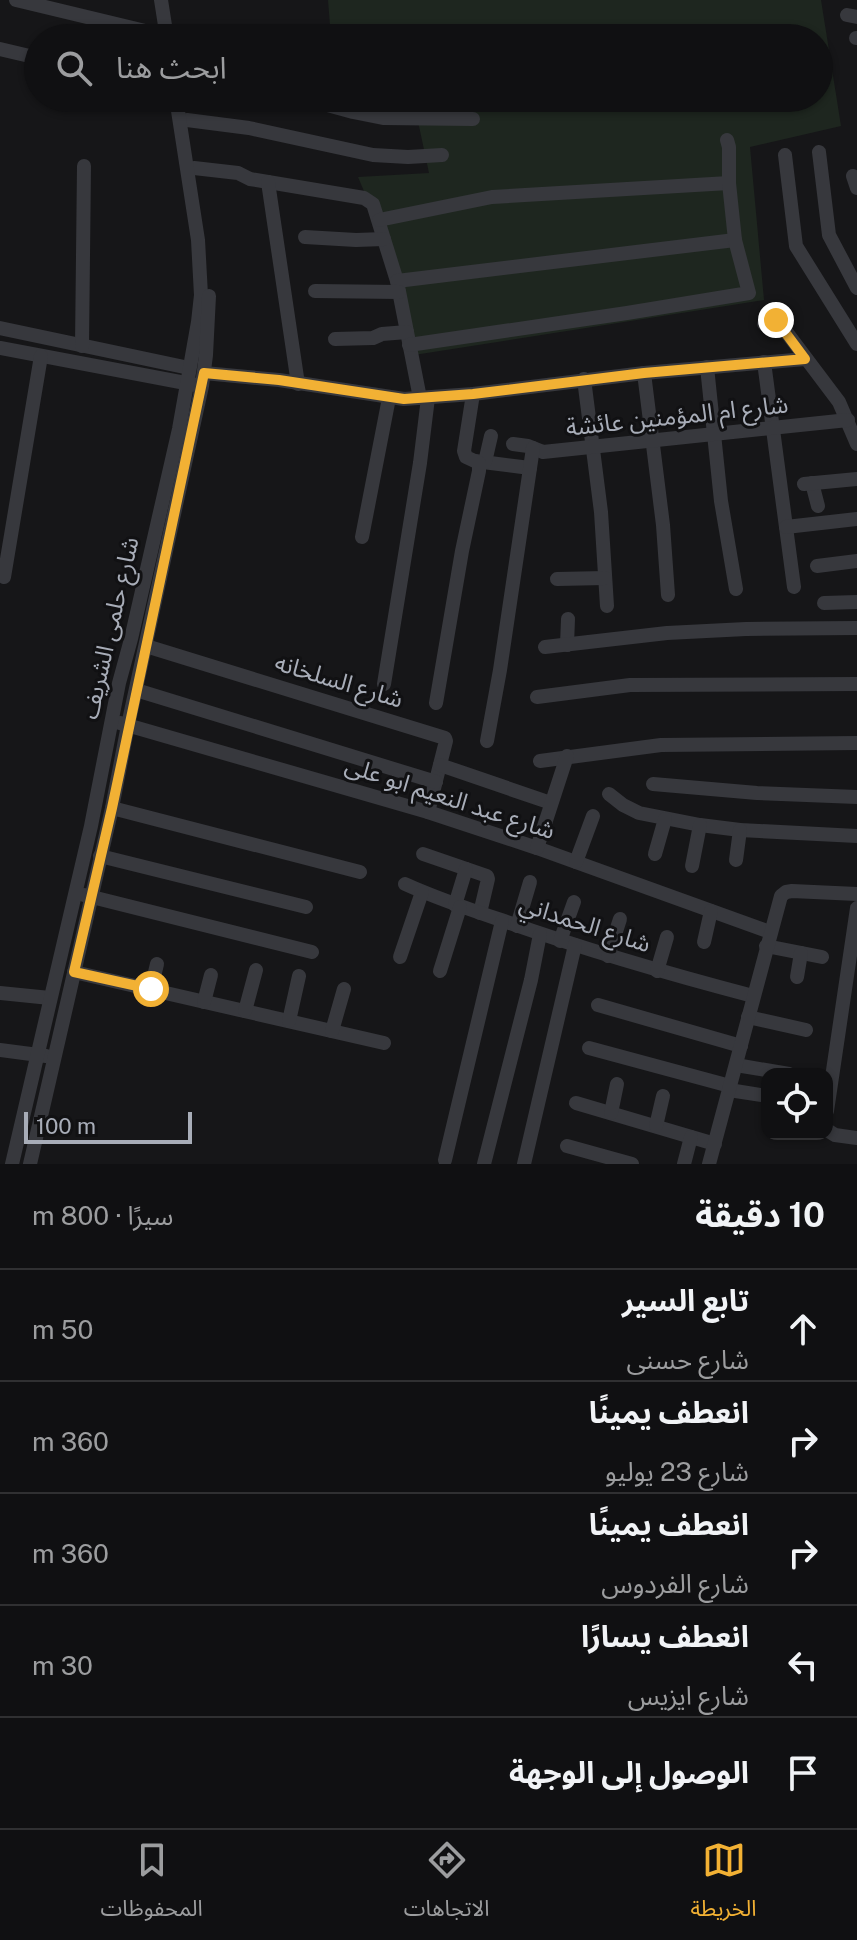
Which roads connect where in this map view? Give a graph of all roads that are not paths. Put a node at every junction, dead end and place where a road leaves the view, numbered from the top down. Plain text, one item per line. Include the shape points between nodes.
1 (16, 0) edge
2 (161, 0) edge
3 (171, 0) edge
4 (116, 24) edge
5 (167, 24) edge
6 (170, 24) edge
7 (0, 49) edge
8 (24, 55) edge
9 (178, 112) edge
10 (186, 112) edge
11 (353, 112) edge
12 (473, 119) dead end
13 (187, 120) junction
14 (727, 140) dead end
15 (819, 152) dead end
16 (442, 155) dead end
17 (785, 155) dead end
18 (84, 166) dead end
19 (194, 168) junction
20 (268, 182) junction
21 (729, 183) junction
22 (379, 220) junction
23 (305, 237) dead end
24 (384, 239) junction
25 (735, 240) junction
26 (855, 282) edge
27 (398, 286) junction
28 (315, 291) dead end
29 (764, 324) dead end
30 (0, 328) edge
31 (408, 338) junction
32 (335, 339) dead end
33 (857, 344) edge
34 (82, 346) junction
35 (0, 348) edge
36 (41, 356) junction
37 (805, 359) junction
38 (764, 362) junction
39 (707, 367) junction
40 (197, 370) junction
41 (644, 373) junction
42 (584, 379) junction
43 (298, 384) junction
44 (473, 394) junction
45 (389, 398) junction
46 (424, 398) junction
47 (850, 415) edge
48 (773, 429) junction
49 (714, 435) junction
50 (491, 436) dead end
51 (654, 441) junction
52 (513, 444) dead end
53 (857, 444) edge
54 (533, 448) junction
55 (594, 448) junction
56 (480, 461) junction
57 (530, 468) junction
58 (857, 479) edge
59 (818, 506) dead end
60 (857, 519) edge
61 (786, 527) junction
62 (362, 537) dead end
63 (857, 561) edge
64 (817, 566) dead end
65 (4, 577) dead end
66 (605, 578) junction
67 (557, 579) dead end
68 (794, 587) dead end
69 (736, 589) dead end
70 (668, 595) dead end
71 (857, 602) edge
72 (824, 603) dead end
73 (607, 606) dead end
74 (568, 619) dead end
75 (857, 628) edge
76 (567, 645) junction
77 (146, 646) junction
78 (545, 647) dead end
79 (384, 684) dead end
80 (857, 684) edge
81 (136, 690) junction
82 (537, 697) dead end
83 (436, 703) dead end
84 (111, 722) junction
85 (128, 725) junction
86 (487, 741) dead end
87 (857, 743) edge
88 (567, 756) junction
89 (540, 761) dead end
90 (440, 765) junction
91 (436, 782) junction
92 (653, 784) dead end
93 (609, 794) dead end
94 (857, 797) edge
95 (551, 803) junction
96 (112, 808) junction
97 (428, 812) junction
98 (593, 816) dead end
99 (665, 819) junction
100 (700, 825) junction
101 (740, 830) junction
102 (857, 836) edge
103 (537, 848) junction
104 (423, 854) dead end
105 (655, 854) dead end
106 (100, 856) junction
107 (736, 860) dead end
108 (576, 862) junction
109 (692, 866) dead end
110 (466, 869) junction
111 (360, 872) dead end
112 (530, 882) dead end
113 (405, 884) dead end
114 (422, 892) junction
115 (83, 894) junction
116 (857, 894) edge
117 (574, 902) dead end
118 (458, 906) junction
119 (306, 907) dead end
120 (857, 908) edge
121 (711, 911) junction
122 (480, 913) junction
123 (620, 919) dead end
124 (502, 921) junction
125 (517, 926) junction
126 (540, 934) junction
127 (667, 937) dead end
128 (768, 939) junction
129 (560, 941) junction
130 (704, 942) dead end
131 (575, 945) junction
132 (312, 952) dead end
133 (801, 953) junction
134 (608, 956) junction
135 (400, 957) dead end
136 (822, 957) dead end
137 (157, 964) dead end
138 (256, 970) dead end
139 (440, 971) dead end
140 (657, 971) junction
141 (74, 972) junction
142 (211, 975) dead end
143 (299, 976) dead end
144 (797, 977) dead end
145 (151, 989) junction
146 (344, 989) dead end
147 (0, 993) edge
148 (753, 996) junction
149 (50, 998) junction
150 (204, 1002) junction
151 (598, 1005) dead end
152 (245, 1011) junction
153 (748, 1017) junction
154 (289, 1021) junction
155 (806, 1030) dead end
156 (332, 1031) junction
157 (384, 1043) dead end
158 (741, 1046) junction
159 (589, 1048) dead end
160 (0, 1050) edge
161 (37, 1055) junction
162 (54, 1058) junction
163 (736, 1065) junction
164 (761, 1069) edge
165 (833, 1070) edge
166 (617, 1084) dead end
167 (730, 1088) junction
168 (761, 1095) edge
169 (663, 1096) dead end
170 (576, 1103) dead end
171 (611, 1113) junction
172 (656, 1126) junction
173 (833, 1134) edge
174 (691, 1137) junction
175 (857, 1138) edge
176 (0, 1139) edge
177 (17, 1140) junction
178 (715, 1144) junction
179 (567, 1146) dead end
180 (445, 1160) dead end
181 (12, 1164) edge
182 (30, 1164) edge
183 (484, 1164) edge
184 (524, 1164) edge
185 (632, 1164) edge
186 (684, 1164) edge
187 (709, 1164) edge

1 - 4 street
2 - 5 street
3 - 6 street
7 - 8 street
9 - 40 street, شارع حلمى الشريف via 200,267
10 - 13 street, شارع حلمى الشريف
11 - 12 street via 383,118
13 - 16 street via 373,155
13 - 19 street, شارع حلمى الشريف
14 - 21 street
15 - 26 street via 829,235
17 - 33 street via 796,246
18 - 34 street
19 - 20 street
19 - 40 street, شارع حلمى الشريف via 209,268 208,323
20 - 22 street via 364,198 373,204
20 - 43 street
21 - 22 street via 492,197
21 - 25 street
22 - 24 street
23 - 24 street
24 - 27 street
25 - 27 street
25 - 31 street via 747,293
27 - 28 street
27 - 31 street
29 - 37 street via 778,321
30 - 34 street
31 - 32 street via 382,334
31 - 46 street
34 - 40 street
35 - 36 street
36 - 40 street
36 - 65 street
37 - 38 street
37 - 47 street
38 - 39 street
38 - 48 street
39 - 41 street
39 - 49 street
40 - 43 street
40 - 77 street
40 - 84 street, شارع حلمى الشريف
41 - 42 street
41 - 51 street
42 - 44 street
42 - 55 street
43 - 45 street
44 - 46 street
44 - 56 street via 464,451 466,457
45 - 46 street
45 - 62 street
46 - 79 street via 420,463
47 - 48 street, شارع ام المؤمنين عائشة
47 - 53 street
48 - 49 street, شارع ام المؤمنين عائشة
48 - 61 street
49 - 51 street, شارع ام المؤمنين عائشة
49 - 69 street
50 - 56 street
51 - 55 street, شارع ام المؤمنين عائشة
51 - 70 street
52 - 54 street, شارع ام المؤمنين عائشة
54 - 55 street, شارع ام المؤمنين عائشة
54 - 57 street
55 - 66 street
56 - 57 street
56 - 83 street
57 - 86 street
58 - 59 street via 808,484
60 - 61 street
61 - 68 street
63 - 64 street
66 - 67 street
66 - 73 street
71 - 72 street
74 - 76 street
75 - 76 street via 667,633
76 - 78 street
77 - 81 street
77 - 90 street, شارع السلخانه via 445,738
80 - 82 street via 630,685
81 - 85 street
81 - 91 street
84 - 85 street, شارع عبد النعيم ابو على
84 - 115 street, شارع حلمى الشريف
85 - 96 street
85 - 97 street, شارع عبد النعيم ابو على
87 - 88 street via 661,745
88 - 89 street
88 - 95 street
90 - 91 street, شارع السلخانه
90 - 95 street
91 - 97 street, شارع السلخانه
92 - 94 street
93 - 99 street via 639,813
95 - 103 street
96 - 106 street
96 - 111 street
97 - 103 street, شارع عبد النعيم ابو على
98 - 108 street
99 - 100 street
99 - 105 street
100 - 101 street
100 - 109 street
101 - 102 street
101 - 107 street
103 - 108 street, شارع عبد النعيم ابو على
104 - 110 street
106 - 115 street
106 - 119 street
108 - 121 street, شارع عبد النعيم ابو على
110 - 118 street
110 - 122 street via 488,879
112 - 125 street
113 - 114 street, شارع الحمداني
114 - 118 street, شارع الحمداني
114 - 135 street
115 - 132 street
115 - 141 street
115 - 149 street, شارع حلمى الشريف
116 - 128 street via 786,892 778,901
117 - 129 street
118 - 122 street, شارع الحمداني
118 - 139 street
120 - 165 street
121 - 128 street, شارع عبد النعيم ابو على
121 - 130 street
122 - 124 street, شارع الحمداني
123 - 134 street
124 - 125 street, شارع الحمداني
124 - 180 street
125 - 126 street, شارع الحمداني
126 - 129 street, شارع الحمداني
126 - 183 street
127 - 140 street
128 - 133 street, شارع عبد النعيم ابو على
128 - 148 street
129 - 131 street, شارع الحمداني
131 - 134 street, شارع الحمداني
131 - 184 street
133 - 136 street, شارع عبد النعيم ابو على
133 - 144 street
134 - 140 street, شارع الحمداني
137 - 145 street
138 - 152 street
140 - 148 street, شارع الحمداني
141 - 145 street
141 - 162 street
142 - 150 street
143 - 154 street
145 - 150 street
146 - 156 street
147 - 149 street
148 - 153 street
149 - 161 street, شارع حلمى الشريف
150 - 152 street
151 - 158 street
152 - 154 street
153 - 155 street
153 - 158 street
154 - 156 street
156 - 157 street
158 - 163 street
159 - 167 street
160 - 161 street
161 - 162 street
161 - 177 street, شارع حلمى الشريف
162 - 182 street
163 - 164 street
163 - 167 street
166 - 171 street
167 - 168 street
167 - 178 street
169 - 172 street
170 - 171 street
171 - 172 street
172 - 174 street
173 - 175 street
174 - 178 street
174 - 186 street
176 - 177 street
177 - 181 street, شارع حلمى الشريف
178 - 187 street
179 - 185 street

